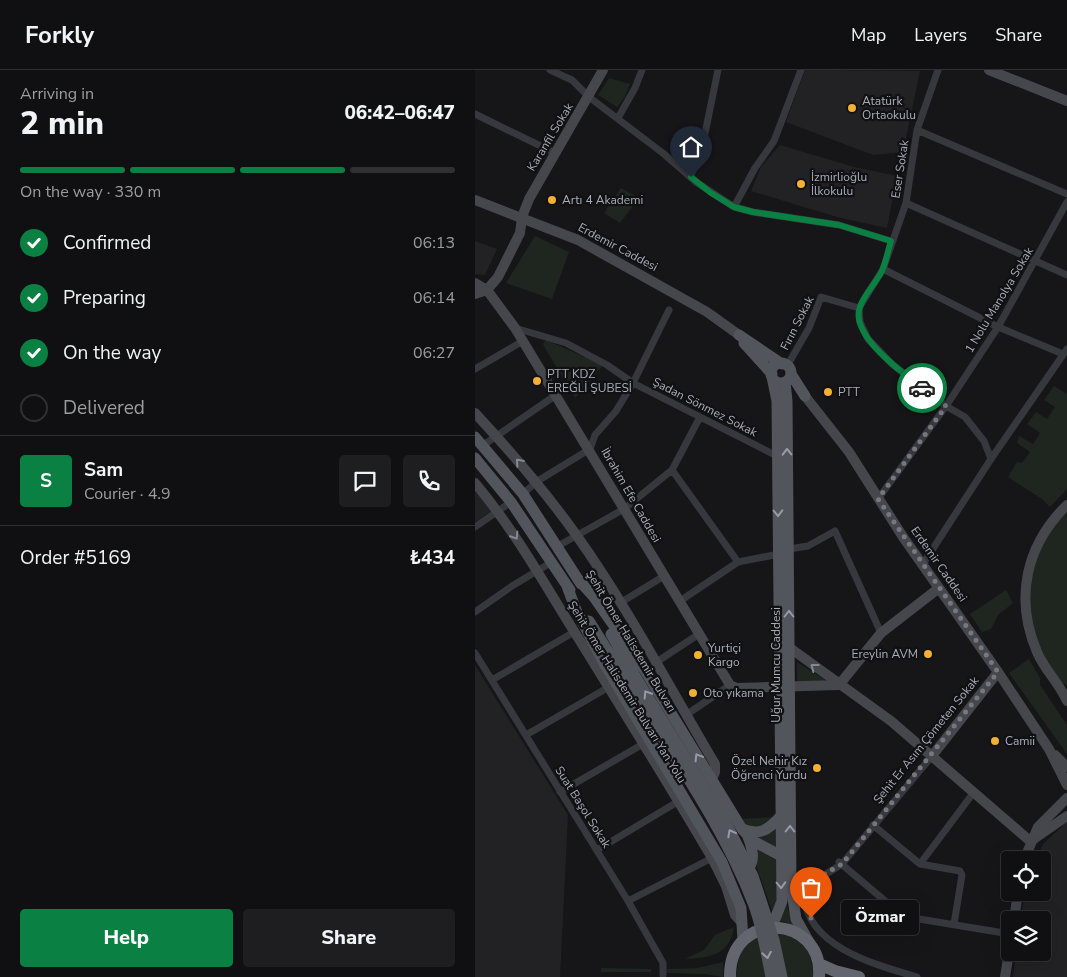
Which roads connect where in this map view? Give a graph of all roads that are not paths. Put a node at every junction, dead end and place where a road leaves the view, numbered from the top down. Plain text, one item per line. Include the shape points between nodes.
1 (550, 70) edge
2 (603, 70) edge
3 (642, 70) edge
4 (718, 70) edge
5 (801, 70) edge
6 (938, 70) edge
7 (989, 70) edge
8 (589, 97) junction
9 (1067, 101) edge
10 (475, 114) edge
11 (618, 118) junction
12 (917, 130) junction
13 (555, 153) junction
14 (691, 177) junction
15 (1067, 194) edge
16 (475, 200) edge
17 (1067, 202) edge
18 (906, 203) junction
19 (734, 207) junction
20 (522, 217) junction
21 (891, 241) junction
22 (1036, 262) junction
23 (883, 269) junction
24 (1067, 275) edge
25 (475, 283) edge
26 (487, 290) junction
27 (475, 294) edge
28 (859, 308) junction
29 (669, 310) dead end
30 (998, 327) junction
31 (515, 328) junction
32 (739, 336) junction
33 (523, 341) junction
34 (1065, 352) edge
35 (475, 369) edge
36 (786, 373) junction
37 (772, 376) junction
38 (633, 383) junction
39 (556, 396) junction
40 (805, 396) joint
41 (946, 406) junction
42 (475, 413) edge
43 (700, 417) junction
44 (496, 435) junction
45 (479, 442) edge
46 (590, 449) junction
47 (777, 456) junction
48 (475, 458) edge
49 (991, 459) junction
50 (673, 470) junction
51 (536, 482) junction
52 (475, 483) edge
53 (523, 494) junction
54 (878, 499) junction
55 (511, 502) junction
56 (1067, 504) edge
57 (624, 510) junction
58 (499, 511) junction
59 (475, 527) edge
60 (577, 536) junction
61 (558, 546) junction
62 (784, 552) junction
63 (552, 562) junction
64 (738, 562) junction
65 (923, 564) junction
66 (538, 570) junction
67 (664, 576) junction
68 (577, 578) junction
69 (567, 586) junction
70 (939, 588) junction
71 (680, 601) junction
72 (620, 603) junction
73 (475, 612) edge
74 (574, 632) junction
75 (881, 633) junction
76 (699, 634) junction
77 (789, 648) junction
78 (475, 653) edge
79 (655, 663) junction
80 (998, 672) junction
81 (631, 678) junction
82 (491, 680) junction
83 (729, 685) junction
84 (839, 685) junction
85 (609, 686) junction
86 (778, 686) junction
87 (790, 686) junction
88 (1066, 691) edge
89 (686, 715) junction
90 (526, 735) junction
91 (643, 744) junction
92 (1049, 749) junction
93 (932, 756) junction
94 (1067, 767) edge
95 (711, 779) junction
96 (1067, 785) edge
97 (560, 792) junction
98 (974, 792) junction
99 (1067, 798) edge
100 (679, 801) junction
101 (1067, 816) edge
102 (780, 817) junction
103 (873, 825) junction
104 (745, 833) junction
105 (1031, 841) junction
106 (597, 850) junction
107 (1027, 851) edge
108 (785, 858) junction
109 (717, 860) junction
110 (841, 863) junction
111 (920, 864) junction
112 (628, 901) junction
113 (954, 924) junction
114 (765, 928) junction
115 (1001, 932) edge
116 (743, 940) junction
117 (810, 944) junction
118 (1008, 961) edge
119 (819, 964) junction
120 (663, 975) dead end
121 (730, 977) edge
122 (771, 977) edge
123 (782, 977) edge
124 (819, 977) edge
125 (859, 977) edge
126 (917, 977) edge
127 (1005, 977) edge

1 - 8 street via 572,80
2 - 8 street, Karanfil Sokak
3 - 11 street
4 - 14 street via 701,153
5 - 19 street via 774,141
6 - 12 street, Eser Sokak
7 - 9 street
8 - 11 street
8 - 13 street, Karanfil Sokak
10 - 13 street
11 - 14 street
12 - 15 street
12 - 18 street, Eser Sokak
13 - 20 street, Karanfil Sokak
14 - 19 street
16 - 20 street, Erdemir Caddesi
17 - 22 street, 1 Nolu Manolya Sokak
18 - 21 street, Eser Sokak
18 - 22 street
19 - 21 street via 839,225
20 - 26 street, Karanfil Sokak via 519,233 498,277
20 - 32 street, Erdemir Caddesi via 610,257 707,312
21 - 23 street, Eser Sokak
22 - 24 street
22 - 30 street, 1 Nolu Manolya Sokak
23 - 28 street, Eser Sokak
23 - 30 street
25 - 26 street, İbrahim Efe Caddesi
26 - 27 street
26 - 31 street, İbrahim Efe Caddesi
28 - 36 street, Fırın Sokak via 821,297
28 - 41 street via 862,329 868,339 892,364
29 - 38 street
30 - 34 street
30 - 41 street, 1 Nolu Manolya Sokak
31 - 33 street, İbrahim Efe Caddesi
31 - 38 street, Şadan Sönmez Sokak via 566,344
32 - 36 main road, Erdemir Caddesi
32 - 37 main road, Erdemir Caddesi
33 - 35 street
33 - 39 street, İbrahim Efe Caddesi
34 - 49 street
36 - 37 main road, Erdemir Caddesi via 779,382
36 - 37 main road via 774,366
36 - 40 main road, Erdemir Caddesi
62 -> 36 main road, Uğur Mumcu Caddesi
37 - 47 main road, Uğur Mumcu Caddesi via 777,402
38 - 43 street, Şadan Sönmez Sokak
38 - 46 street via 595,435
39 - 44 street
39 - 46 street, İbrahim Efe Caddesi
40 - 54 street, Erdemir Caddesi via 849,452
41 - 49 street via 965,417 977,430
41 - 54 street
42 - 44 street
43 - 47 street, Şadan Sönmez Sokak
43 - 50 street
44 - 45 street
51 -> 44 street
45 - 53 main road, Şehit Ömer Halisdemir Bulvarı
46 - 51 street
46 - 57 street, İbrahim Efe Caddesi
47 -> 62 main road, Uğur Mumcu Caddesi
48 - 55 main road, Şehit Ömer Halisdemir Bulvarı
49 - 65 street
50 - 57 street
50 - 64 street
51 - 53 street
51 - 60 street
52 - 58 street, Şehit Ömer Halisdemir Bulvarı Yan Yolu
53 - 61 main road, Şehit Ömer Halisdemir Bulvarı
54 - 65 street, Erdemir Caddesi
55 - 58 street
55 - 63 main road, Şehit Ömer Halisdemir Bulvarı
56 - 88 street via 1040,537 1029,568 1025,607 1037,654
57 - 60 street
57 - 67 street, İbrahim Efe Caddesi
58 - 59 street
58 -> 66 street, Şehit Ömer Halisdemir Bulvarı Yan Yolu
60 - 61 street
60 - 72 street
61 - 68 main road, Şehit Ömer Halisdemir Bulvarı
62 - 64 street
62 - 75 street via 808,546 835,531
77 -> 62 main road, Uğur Mumcu Caddesi
62 - 86 main road, Uğur Mumcu Caddesi
63 - 66 street
63 - 69 main road, Şehit Ömer Halisdemir Bulvarı
64 - 71 street
65 - 70 street, Erdemir Caddesi
66 - 73 street
66 - 74 street, Şehit Ömer Halisdemir Bulvarı Yan Yolu
67 - 71 street, İbrahim Efe Caddesi
67 - 72 street
68 - 81 main road, Şehit Ömer Halisdemir Bulvarı
95 -> 68 main road via 644,669
69 - 81 main road, Şehit Ömer Halisdemir Bulvarı
69 - 109 main road, Şehit Ömer Halisdemir Bulvarı via 605,665
70 - 75 street
70 - 80 street, Erdemir Caddesi
71 - 76 street, İbrahim Efe Caddesi
72 - 79 street
74 - 82 street
74 - 85 street, Şehit Ömer Halisdemir Bulvarı Yan Yolu
75 - 84 street
76 - 79 street
76 - 83 street, İbrahim Efe Caddesi
84 -> 77 street
77 - 87 main road, Uğur Mumcu Caddesi
78 - 82 street, Suat Başol Sokak
79 - 89 street
80 - 92 street, Erdemir Caddesi
80 - 93 street, Şehit Er Asım Çömeten Sokak
81 -> 122 main road, Şehit Ömer Halisdemir Bulvarı, bridge via 733,857 753,904
123 -> 81 main road, Şehit Ömer Halisdemir Bulvarı, bridge via 774,940 753,876 725,821
82 - 90 street, Suat Başol Sokak
83 - 86 street via 737,688
83 - 89 street
84 - 87 street
84 - 93 street via 891,721
85 - 90 street
85 - 91 street, Şehit Ömer Halisdemir Bulvarı Yan Yolu
86 - 87 street
86 - 102 main road, Uğur Mumcu Caddesi
108 -> 87 main road, Uğur Mumcu Caddesi
89 - 95 street via 715,767
90 - 97 street, Suat Başol Sokak
91 - 97 street
91 - 100 street, Şehit Ömer Halisdemir Bulvarı Yan Yolu
92 - 94 street, Erdemir Caddesi
92 - 96 street, Erdemir Caddesi
93 - 98 street
93 - 103 street, Şehit Er Asım Çömeten Sokak
95 - 104 main road
97 - 106 street, Suat Başol Sokak
98 - 105 street
98 - 111 street
99 - 105 street via 1038,827
100 - 106 street
100 - 109 street, Şehit Ömer Halisdemir Bulvarı Yan Yolu
101 - 105 street
102 - 104 main road via 768,830
102 - 108 main road, Uğur Mumcu Caddesi
103 - 110 street, Şehit Er Asım Çömeten Sokak
103 - 111 street
104 - 108 main road
104 - 109 main road via 753,858 746,872 733,872
105 - 107 street
106 - 112 street, Suat Başol Sokak
108 -> 114 main road, Uğur Mumcu Caddesi via 782,901 775,919
108 - 117 main road, Uğur Mumcu Caddesi via 796,919
109 - 112 street
109 - 116 main road, Şehit Ömer Halisdemir Bulvarı via 741,908
110 - 113 street via 907,917
110 - 126 street, Şehit Er Asım Çömeten Sokak via 815,881 804,897 811,918 839,948 879,966
111 - 113 street via 960,871
112 - 120 street, Suat Başol Sokak via 663,963
113 - 115 street
114 - 116 highway
114 - 117 highway via 790,930
116 - 121 highway via 733,954
117 - 119 highway
118 - 127 street
119 - 124 highway
119 - 125 highway

